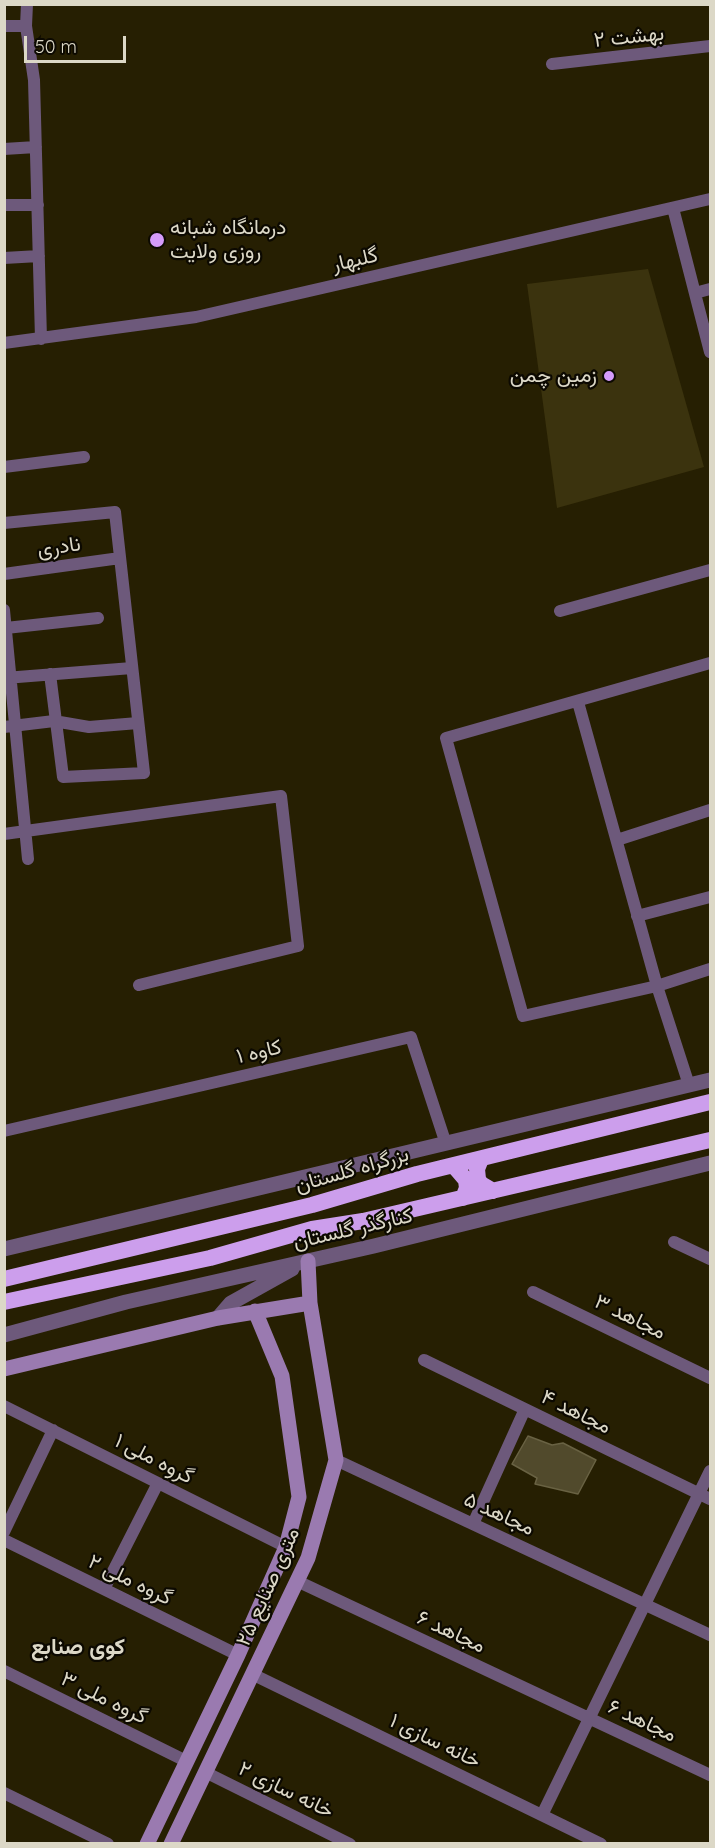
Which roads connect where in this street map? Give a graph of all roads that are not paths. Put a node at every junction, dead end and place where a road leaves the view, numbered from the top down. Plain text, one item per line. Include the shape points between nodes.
1 (27, 4) edge
2 (4, 26) edge
3 (26, 26) junction
4 (711, 46) edge
5 (552, 64) dead end
6 (36, 147) junction
7 (4, 149) edge
8 (711, 199) edge
9 (4, 205) edge
10 (38, 205) junction
11 (673, 208) junction
12 (39, 256) junction
13 (4, 258) edge
14 (711, 289) edge
15 (695, 293) junction
16 (41, 339) junction
17 (4, 343) edge
18 (711, 352) edge
19 (84, 457) dead end
20 (4, 467) edge
21 (4, 523) edge
22 (120, 558) junction
23 (711, 570) edge
24 (4, 574) edge
25 (4, 610) edge
26 (560, 611) dead end
27 (98, 618) dead end
28 (6, 628) junction
29 (711, 663) edge
30 (132, 668) junction
31 (50, 674) junction
32 (8, 678) edge
33 (578, 702) junction
34 (54, 721) junction
35 (138, 723) junction
36 (10, 726) edge
37 (711, 810) edge
38 (25, 829) junction
39 (4, 834) edge
40 (617, 840) junction
41 (28, 859) dead end
42 (711, 897) edge
43 (638, 916) junction
44 (711, 969) edge
45 (139, 985) dead end
46 (657, 986) junction
47 (711, 1080) edge
48 (689, 1085) junction
49 (711, 1102) edge
50 (4, 1131) edge
51 (711, 1140) edge
52 (446, 1144) junction
53 (482, 1159) junction
54 (710, 1164) edge
55 (454, 1166) junction
56 (493, 1191) junction
57 (463, 1198) junction
58 (674, 1242) dead end
59 (4, 1249) edge
60 (711, 1259) edge
61 (308, 1261) junction
62 (4, 1279) edge
63 (533, 1292) dead end
64 (4, 1302) edge
65 (310, 1302) junction
66 (255, 1311) junction
67 (218, 1318) junction
68 (4, 1335) edge
69 (424, 1360) dead end
70 (4, 1369) edge
71 (711, 1378) edge
72 (4, 1406) edge
73 (525, 1409) junction
74 (53, 1430) junction
75 (336, 1460) junction
76 (711, 1471) edge
77 (158, 1483) junction
78 (705, 1496) edge
79 (473, 1524) junction
80 (4, 1532) edge
81 (4, 1540) edge
82 (286, 1547) junction
83 (308, 1558) junction
84 (297, 1581) junction
85 (104, 1589) junction
86 (645, 1604) junction
87 (711, 1635) edge
88 (238, 1655) junction
89 (4, 1671) edge
90 (252, 1674) junction
91 (590, 1718) junction
92 (186, 1761) junction
93 (205, 1772) junction
94 (711, 1775) edge
95 (4, 1793) edge
96 (542, 1815) junction
97 (108, 1844) edge
98 (147, 1844) edge
99 (171, 1844) edge
100 (350, 1844) edge
101 (601, 1844) edge

1 - 3 street
2 - 3 street
3 - 6 street via 34,80
4 - 5 street, بهشت ۲
6 - 7 street
6 - 10 street
8 - 11 street, گلبهار
9 - 10 street
10 - 12 street
11 - 15 street
11 - 16 street, گلبهار via 196,317
12 - 13 street
12 - 16 street
14 - 15 street
15 - 18 street
16 - 17 street, گلبهار
19 - 20 street
21 - 22 street via 115,512
22 - 24 street, نادری
22 - 30 street
23 - 26 street
25 - 28 street
27 - 28 street
28 - 32 street
29 - 33 street
30 - 31 street
30 - 35 street
31 - 32 street
31 - 34 street
32 - 36 street
33 - 40 street
33 - 46 street via 446,738 523,1016
34 - 35 street via 89,727
34 - 35 street via 63,777 144,772
34 - 36 street
36 - 38 street
37 - 40 street
38 - 39 street
38 - 41 street
38 - 45 street via 281,796 298,946
40 - 43 street
42 - 43 street
43 - 46 street
44 - 46 street
46 - 48 street
47 - 48 street
48 - 52 street
49 - 53 highway, بزرگراه گلستان
50 - 52 street, کاوه ۱ via 411,1037
51 - 56 highway
52 - 59 street
53 - 55 highway, بزرگراه گلستان
53 - 56 highway via 478,1179
54 - 61 street, کنارگذر گلستان
55 - 57 highway via 466,1180
55 - 62 highway, بزرگراه گلستان via 312,1206
56 - 57 highway
57 - 64 highway via 312,1229 210,1258
58 - 60 street
61 - 65 main road, ۲۵ متری صنایع
61 - 67 street via 231,1304
61 - 68 street, کنارگذر گلستان via 126,1302
63 - 71 street, مجاهد ۳
65 - 66 main road
65 - 75 main road, ۲۵ متری صنایع
66 - 67 main road
66 - 82 main road, ۲۵ متری صنایع via 282,1376 298,1497
67 - 70 main road
69 - 73 street, مجاهد ۴
72 - 74 street, گروه ملی ۱
73 - 78 street, مجاهد ۴
73 - 79 street
74 - 77 street, گروه ملی ۱
74 - 80 street
75 - 79 street, ۵ مجاهد
75 - 83 main road, ۲۵ متری صنایع
76 - 78 street
77 - 82 street, گروه ملی ۱
77 - 85 street
78 - 86 street
79 - 86 street, ۵ مجاهد
81 - 85 street, گروه ملی ۲
82 - 83 main road
82 - 88 main road, ۲۵ متری صنایع
83 - 84 main road, ۲۵ متری صنایع
84 - 90 main road, ۲۵ متری صنایع
84 - 91 street, ۶ مجاهد
85 - 88 street, گروه ملی ۲
86 - 87 street, ۵ مجاهد
86 - 91 street
88 - 92 main road, ۲۵ متری صنایع
89 - 92 street, گروه ملی ۳
90 - 93 main road, ۲۵ متری صنایع
90 - 96 street, خانه سازی ۱
91 - 94 street, مجاهد ۶
91 - 96 street
92 - 93 main road
92 - 98 main road, ۲۵ متری صنایع
93 - 99 main road, ۲۵ متری صنایع
93 - 100 street, خانه سازی ۲
95 - 97 street
96 - 101 street, خانه سازی ۱

